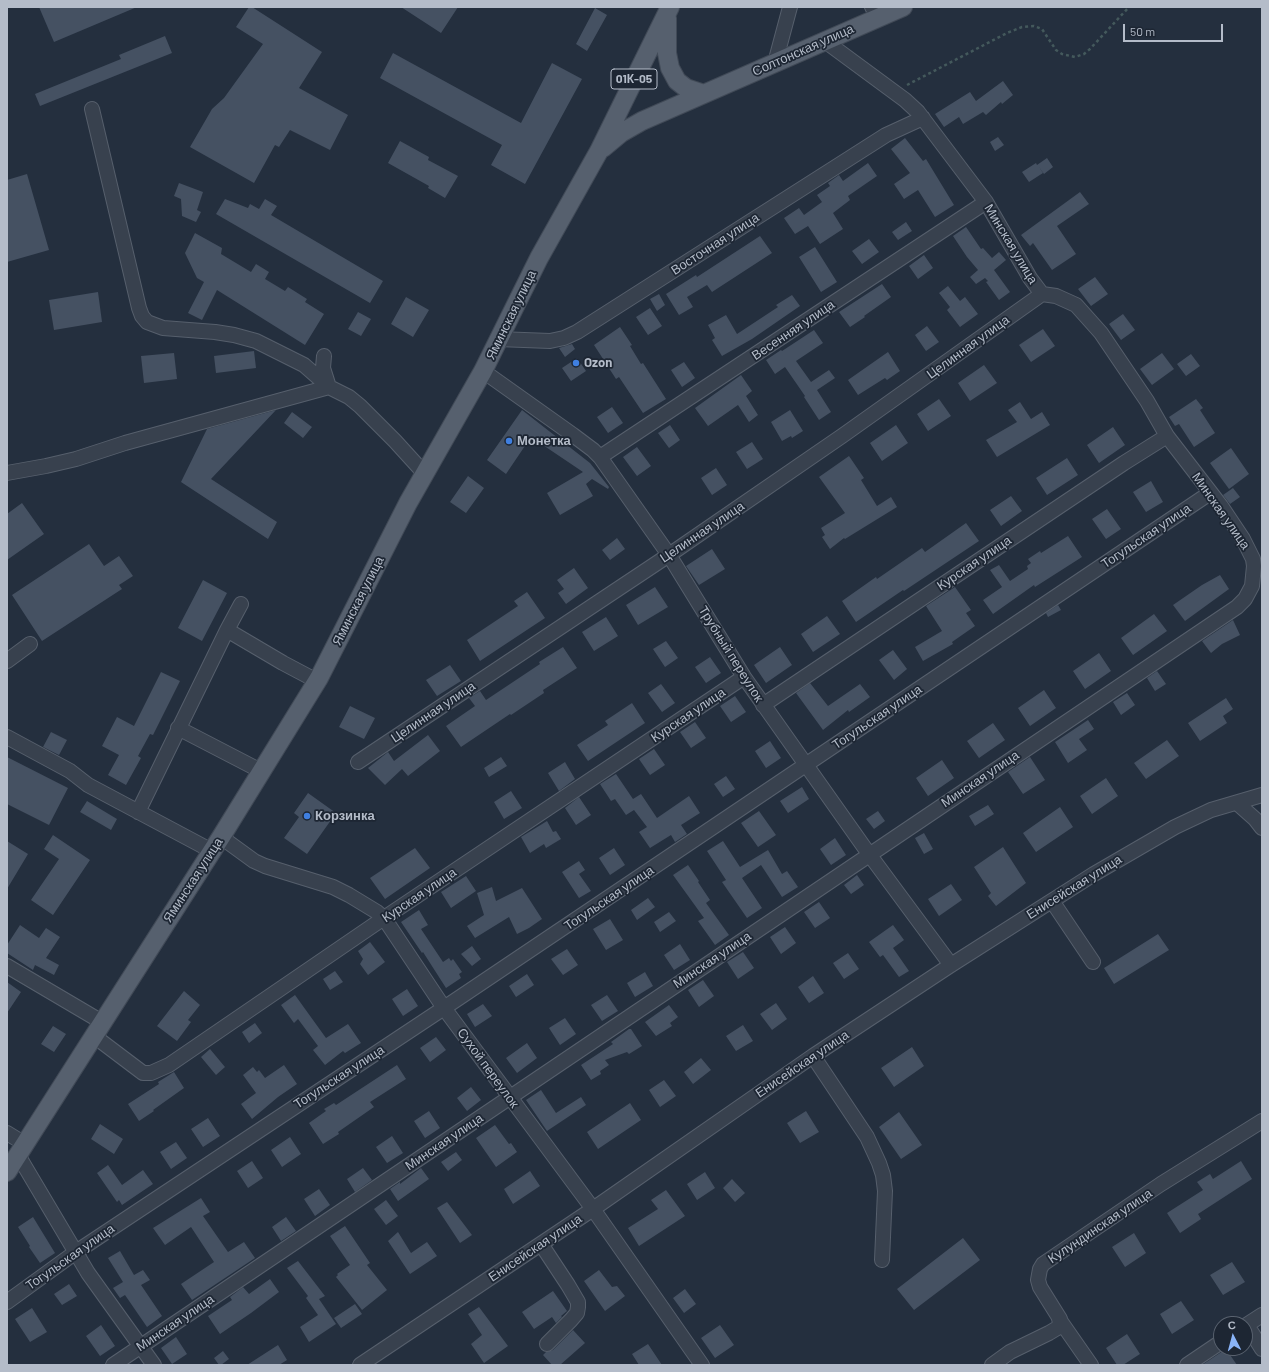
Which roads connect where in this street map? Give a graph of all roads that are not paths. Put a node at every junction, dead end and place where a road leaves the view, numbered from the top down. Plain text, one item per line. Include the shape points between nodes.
1 (790, 7) edge
2 (903, 7) edge
3 (668, 10) edge
4 (878, 11) edge
5 (825, 41) junction
6 (775, 63) junction
7 (704, 94) junction
8 (92, 108) dead end
9 (923, 118) junction
10 (599, 150) junction
11 (986, 202) junction
12 (1042, 294) junction
13 (498, 339) junction
14 (324, 356) dead end
15 (483, 371) junction
16 (329, 387) junction
17 (1167, 436) junction
18 (600, 457) junction
19 (7, 473) edge
20 (425, 474) junction
21 (1210, 493) junction
22 (669, 555) junction
23 (241, 604) dead end
24 (227, 630) junction
25 (30, 644) dead end
26 (7, 661) edge
27 (744, 677) junction
28 (317, 681) junction
29 (763, 705) junction
30 (178, 728) junction
31 (7, 737) edge
32 (358, 762) dead end
33 (806, 766) junction
34 (261, 772) junction
35 (1262, 795) edge
36 (1237, 803) junction
37 (138, 812) junction
38 (1262, 828) edge
39 (217, 844) junction
40 (869, 854) junction
41 (1052, 901) junction
42 (384, 918) junction
43 (1093, 962) dead end
44 (951, 965) junction
45 (7, 966) edge
46 (444, 1008) junction
47 (98, 1029) junction
48 (813, 1056) junction
49 (510, 1097) junction
50 (1262, 1121) edge
51 (7, 1133) edge
52 (22, 1149) junction
53 (7, 1172) edge
54 (593, 1209) junction
55 (541, 1244) junction
56 (76, 1252) junction
57 (882, 1260) dead end
58 (7, 1302) edge
59 (1262, 1315) edge
60 (1059, 1319) junction
61 (1253, 1321) edge
62 (1253, 1336) edge
63 (547, 1344) dead end
64 (140, 1346) junction
65 (1213, 1347) edge
66 (1262, 1349) edge
67 (113, 1365) edge
68 (154, 1365) edge
69 (360, 1365) edge
70 (702, 1365) edge
71 (992, 1365) edge
72 (1091, 1365) edge
73 (1187, 1365) edge

1 - 6 street
2 - 4 main road, Солтонская улица
3 - 7 main road via 667,53 670,68 677,81 686,88
3 - 10 main road, Яминская улица / 01К-05
4 - 5 main road, Солтонская улица
5 - 6 main road, Солтонская улица
5 - 9 street, Минская улица via 912,106
6 - 7 main road, Солтонская улица
7 - 10 main road, Солтонская улица via 642,121
8 - 16 street via 139,308 147,322 163,328 215,332 256,341 304,365
9 - 11 street, Минская улица
9 - 13 street, Восточная улица via 886,135 577,332 550,341
10 - 13 main road, Яминская улица via 539,258
11 - 12 street, Минская улица
11 - 18 street, Весенняя улица
12 - 17 street, Минская улица via 1056,296 1076,305 1096,327 1148,401
12 - 22 street, Целинная улица
13 - 15 main road, Яминская улица
14 - 16 street via 323,368
15 - 18 street, Трубный переулок
15 - 20 main road, Яминская улица
16 - 19 street via 117,445 76,459
16 - 20 street via 360,406
17 - 21 street, Минская улица
17 - 29 street, Курская улица
18 - 22 street, Трубный переулок
20 - 28 main road, Яминская улица
21 - 33 street, Тогульская улица
21 - 40 street, Минская улица via 1243,539 1252,559 1252,586 1245,599 1237,607
22 - 27 street, Трубный переулок
22 - 32 street, Целинная улица
23 - 24 street
24 - 28 street
24 - 30 street
25 - 26 street
27 - 29 street, Трубный переулок
27 - 42 street, Курская улица
28 - 34 main road, Яминская улица
29 - 33 street, Трубный переулок
30 - 34 street
30 - 37 street
31 - 37 street, Сухой переулок
33 - 40 street, Трубный переулок
33 - 46 street, Тогульская улица
34 - 39 main road, Яминская улица
35 - 36 street, Енисейская улица
36 - 38 street
36 - 41 street, Енисейская улица via 1211,810 1175,827
37 - 39 street, Сухой переулок
39 - 42 street, Сухой переулок via 265,866 333,887
39 - 47 main road, Яминская улица
40 - 44 street, Трубный переулок
40 - 49 street, Минская улица
41 - 43 street
41 - 44 street, Енисейская улица
42 - 46 street, Сухой переулок
42 - 47 street, Курская улица via 160,1070 144,1073
44 - 48 street, Енисейская улица
45 - 47 street, Курская улица
46 - 49 street, Сухой переулок
46 - 56 street, Тогульская улица
47 - 52 main road, Яминская улица
48 - 54 street, Енисейская улица
48 - 57 street via 867,1137 879,1163 885,1191
49 - 54 street, Сухой переулок
49 - 64 street, Минская улица
50 - 60 street, Кулундинская улица via 1161,1184 1044,1264 1038,1280
51 - 52 street
52 - 53 main road, Яминская улица
52 - 56 street
54 - 55 street, Енисейская улица
54 - 70 street, Сухой переулок
55 - 63 street via 578,1302 577,1313 572,1320
55 - 69 street, Енисейская улица
56 - 58 street, Тогульская улица
56 - 64 street
59 - 61 street
60 - 71 street via 1058,1328 1010,1352
60 - 72 street, Кулундинская улица
62 - 66 street
64 - 67 street, Минская улица
64 - 68 street
65 - 73 street

